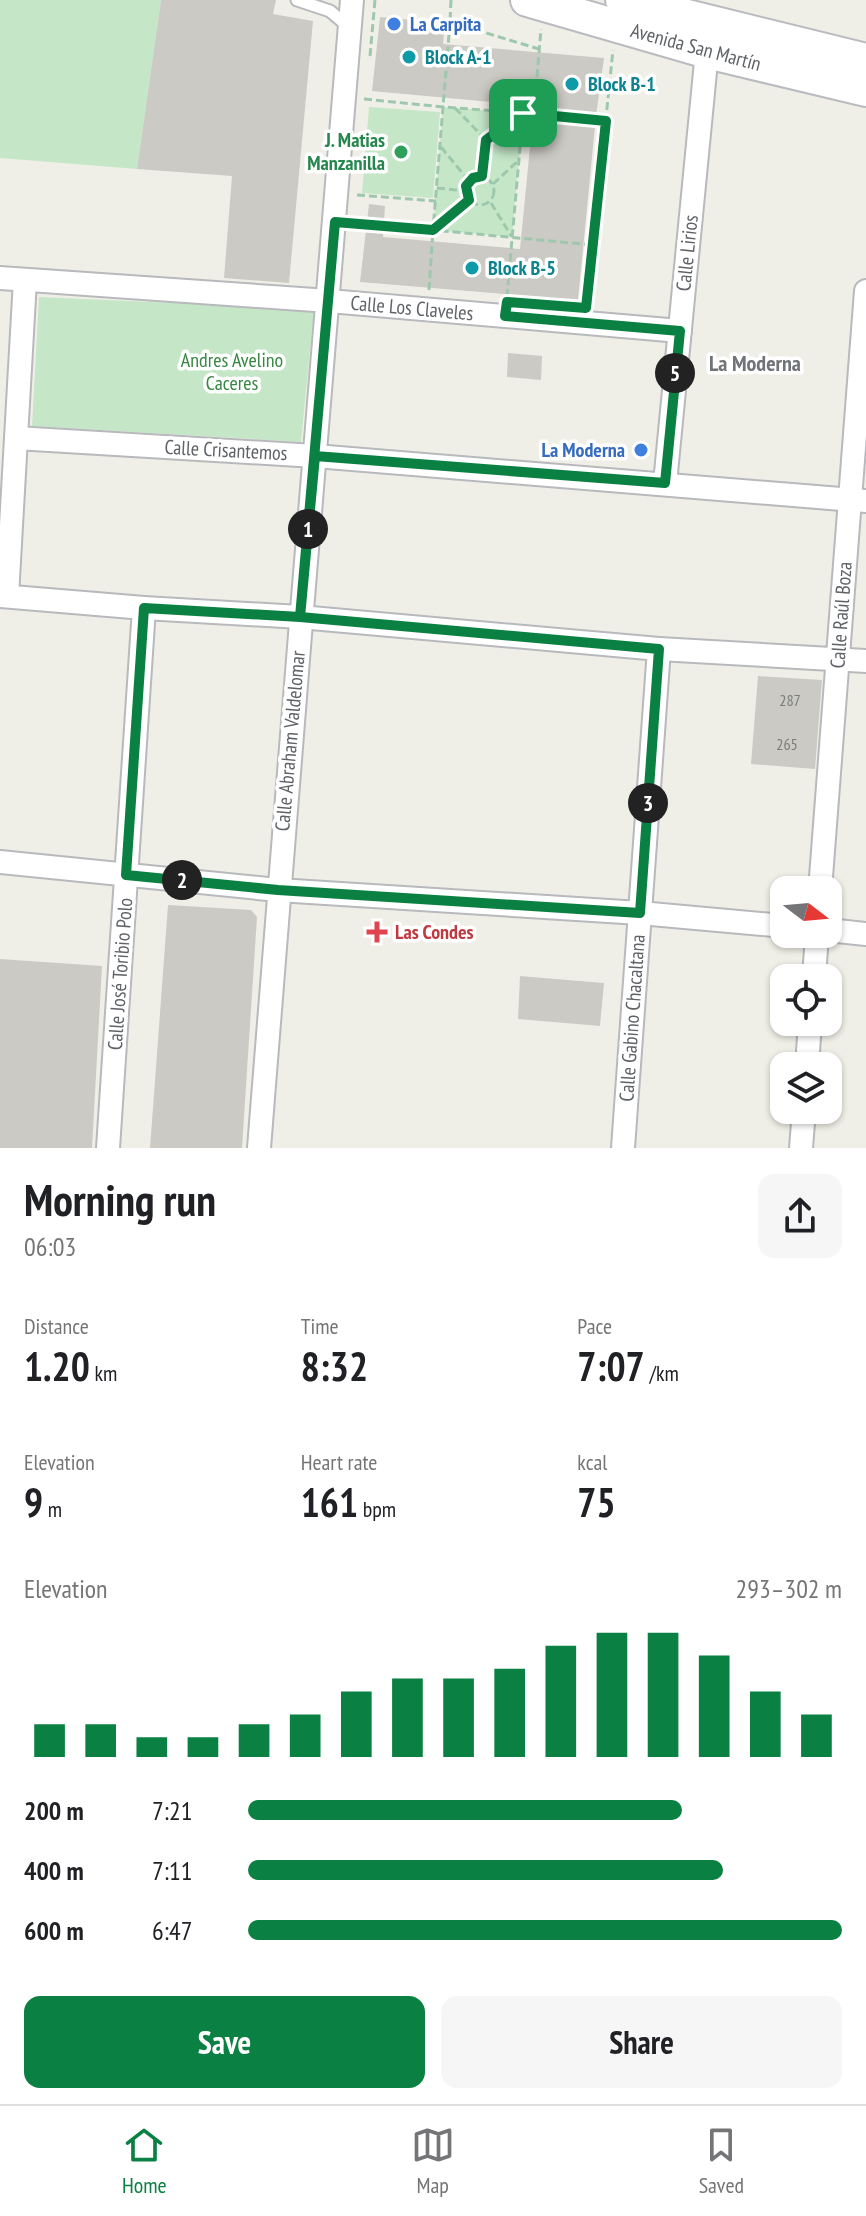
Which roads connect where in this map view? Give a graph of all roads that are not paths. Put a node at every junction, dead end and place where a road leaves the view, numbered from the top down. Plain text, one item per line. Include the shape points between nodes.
1 (297, 0) edge
2 (352, 0) edge
3 (622, 0) edge
4 (535, 3) edge
5 (350, 28) junction
6 (708, 38) junction
7 (866, 60) edge
8 (866, 90) edge
9 (0, 278) edge
10 (25, 280) junction
11 (866, 291) edge
12 (329, 301) junction
13 (680, 331) junction
14 (16, 438) junction
15 (315, 456) junction
16 (665, 483) junction
17 (858, 500) edge
18 (3, 596) edge
19 (144, 608) junction
20 (300, 617) junction
21 (659, 649) junction
22 (838, 658) junction
23 (866, 661) edge
24 (0, 862) edge
25 (126, 875) junction
26 (821, 876) edge
27 (278, 890) junction
28 (640, 913) junction
29 (770, 925) edge
30 (842, 931) edge
31 (866, 934) edge
32 (803, 1124) edge
33 (108, 1148) edge
34 (259, 1148) edge
35 (623, 1148) edge
36 (801, 1148) edge

1 - 5 lane via 330,11
2 - 5 street, Calle Abraham Valdelomar
3 - 6 main road, Avenida San Martín
4 - 6 main road, Avenida San Martín
5 - 12 street, Calle Abraham Valdelomar
6 - 7 main road, Avenida San Martín
6 - 8 main road, Avenida San Martín
6 - 13 street, Calle Lirios
9 - 10 street, Calle Los Claveles
10 - 12 street, Calle Los Claveles
10 - 14 street
11 - 17 street, Calle Raúl Boza
12 - 13 street, Calle Los Claveles
12 - 15 street, Calle Abraham Valdelomar
13 - 16 street, Calle Lirios
14 - 15 street, Calle Crisantemos
14 - 18 street
15 - 16 street, Calle Crisantemos
15 - 20 street, Calle Abraham Valdelomar
16 - 17 street, Calle Crisantemos
17 - 22 street, Calle Raúl Boza
18 - 19 street
19 - 20 street
19 - 25 street, Calle José Toribio Polo
20 - 21 street
20 - 27 street, Calle Abraham Valdelomar
21 - 22 street
21 - 28 street, Calle Gabino Chacaltana
22 - 23 street
22 - 26 street, Calle Raúl Boza
24 - 25 street
25 - 27 street
25 - 33 street, Calle José Toribio Polo
27 - 28 street
27 - 34 street, Calle Abraham Valdelomar
28 - 29 street
28 - 35 street, Calle Gabino Chacaltana
30 - 31 street
32 - 36 street

